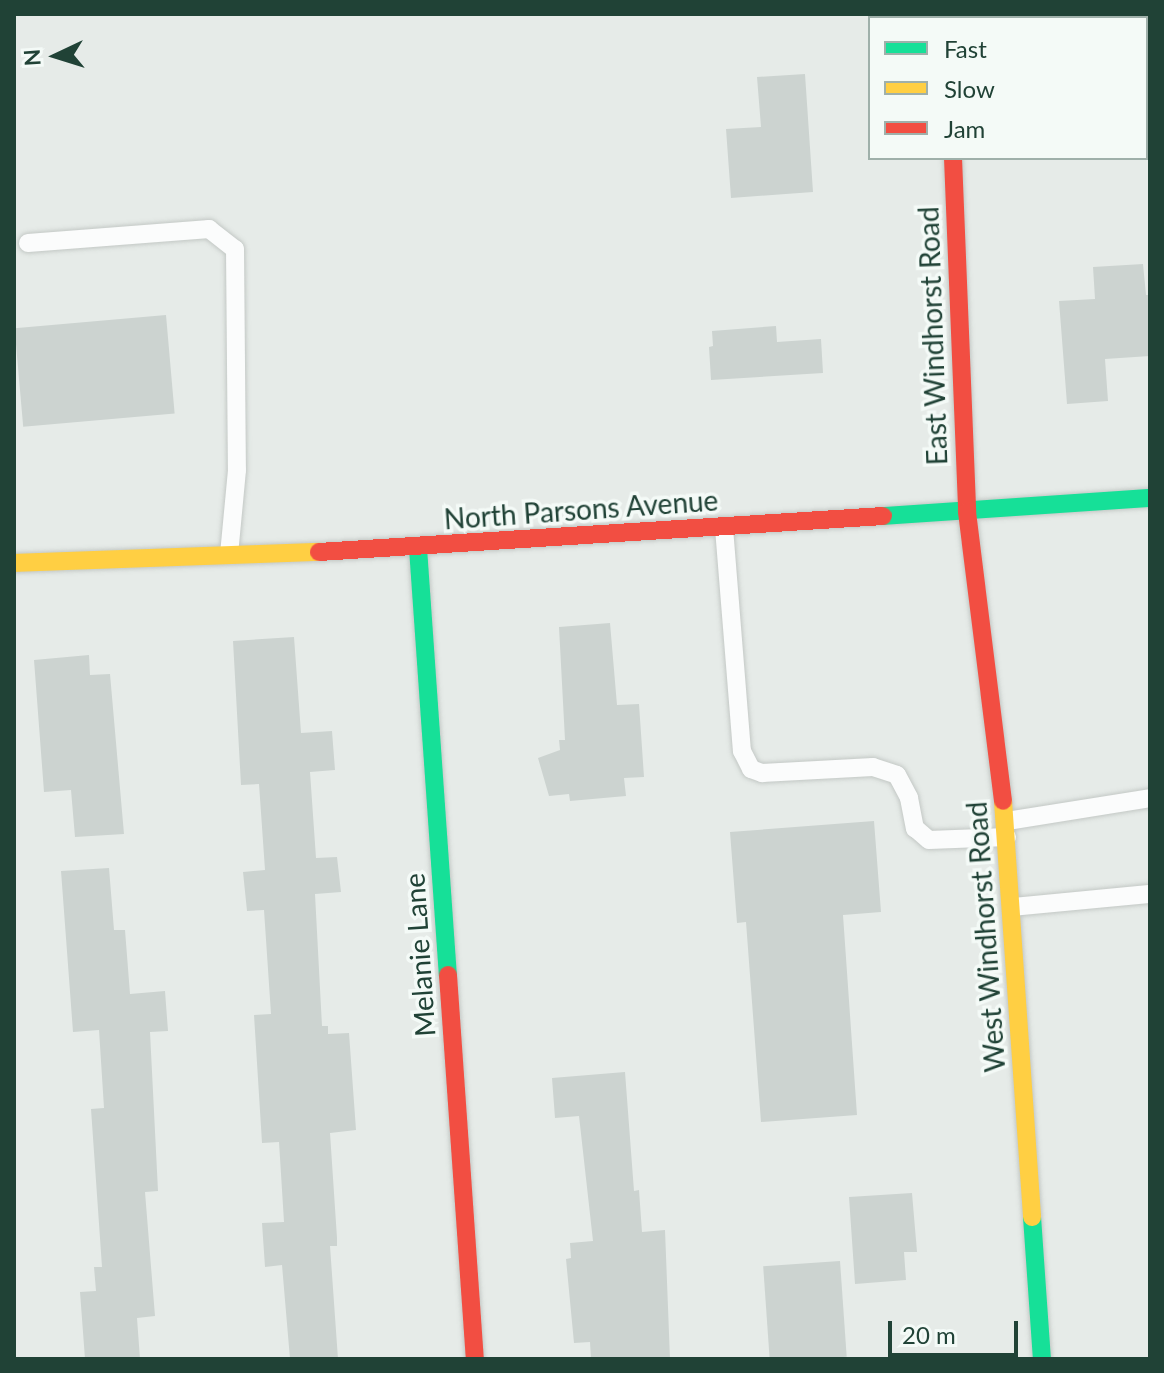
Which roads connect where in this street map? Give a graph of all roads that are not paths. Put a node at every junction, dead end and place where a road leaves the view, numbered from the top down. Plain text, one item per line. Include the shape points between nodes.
1 (953, 160) edge
2 (28, 243) dead end
3 (1150, 498) edge
4 (967, 512) junction
5 (724, 528) junction
6 (418, 548) junction
7 (229, 555) junction
8 (14, 563) edge
9 (1150, 798) edge
10 (1007, 829) junction
11 (1150, 894) edge
12 (1012, 907) junction
13 (475, 1359) edge
14 (1042, 1359) edge

1 - 4 street, East Windhorst Road
2 - 7 lane via 209,229 235,249 237,470
3 - 4 street, North Parsons Avenue
4 - 5 street, North Parsons Avenue
4 - 10 street, West Windhorst Road
5 - 6 street, North Parsons Avenue
5 - 10 lane via 742,751 751,769 762,773 873,767 897,775 915,828 929,840
6 - 7 street, North Parsons Avenue
6 - 13 street, Melanie Lane
7 - 8 street, North Parsons Avenue
9 - 10 lane
10 - 12 street, West Windhorst Road
11 - 12 lane
12 - 14 street, West Windhorst Road

